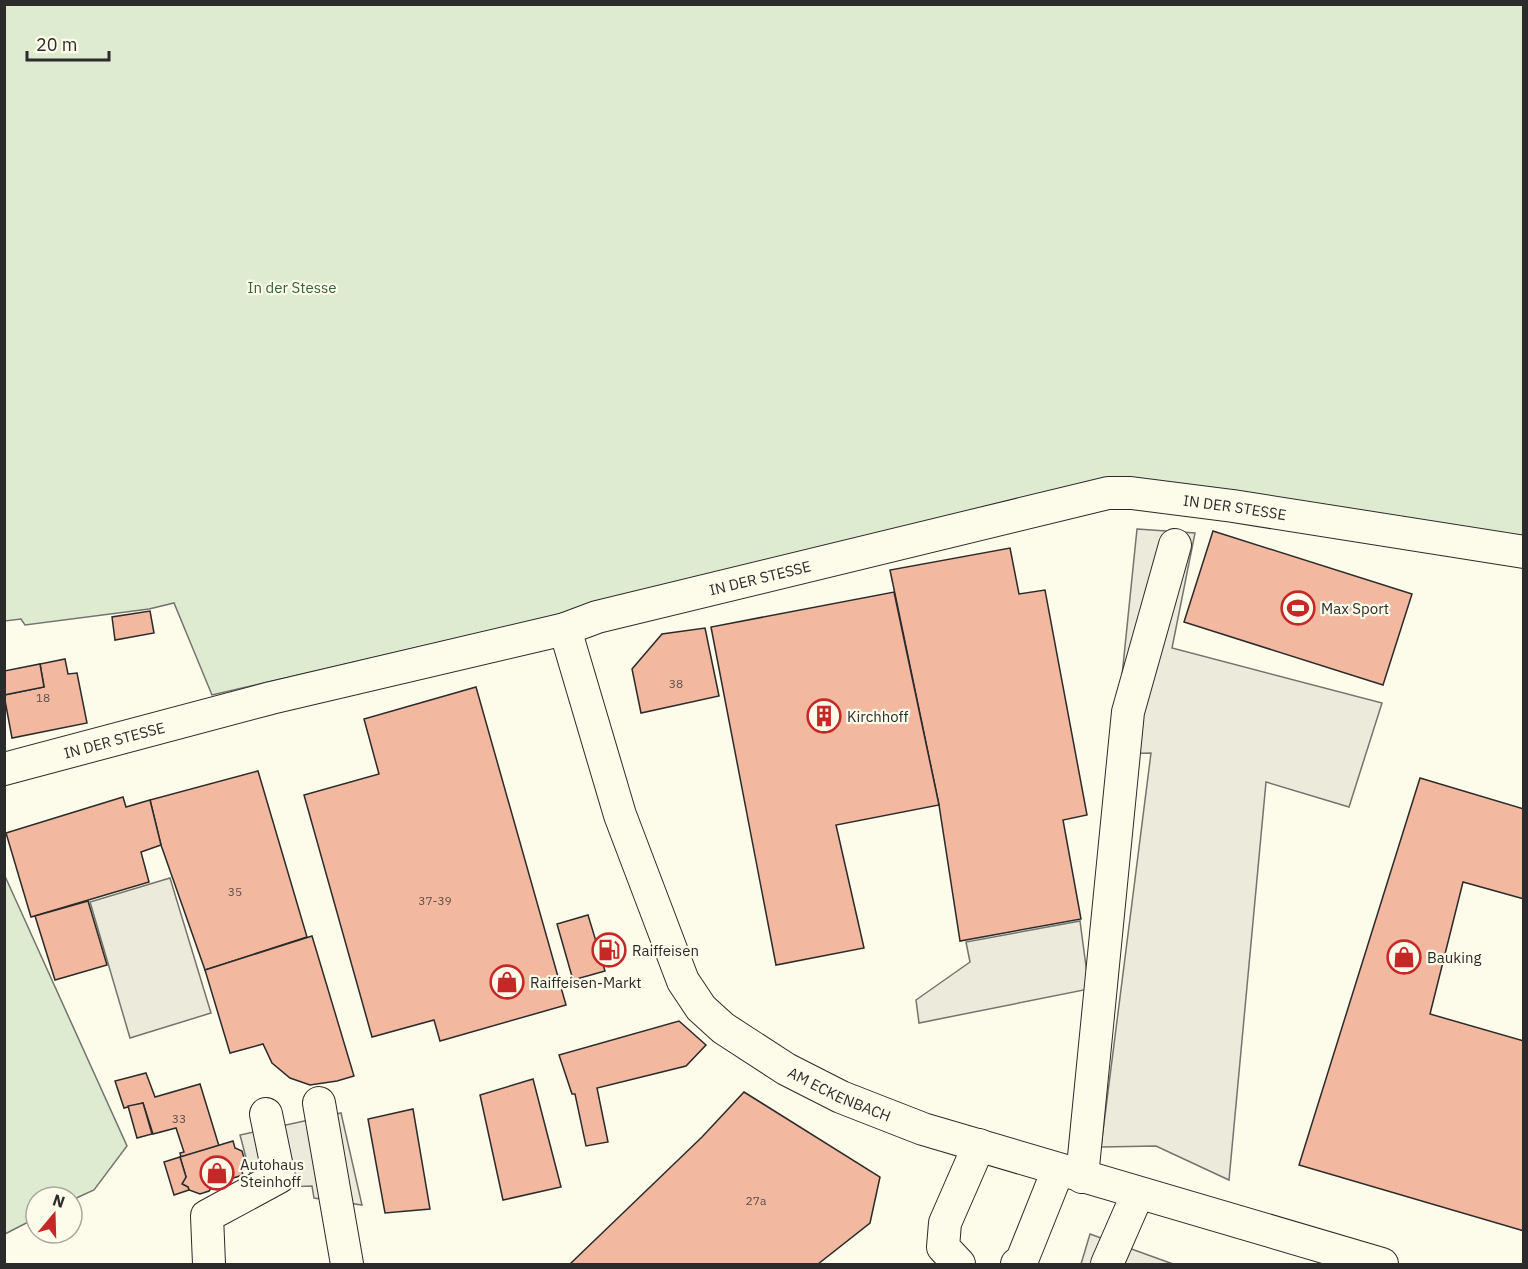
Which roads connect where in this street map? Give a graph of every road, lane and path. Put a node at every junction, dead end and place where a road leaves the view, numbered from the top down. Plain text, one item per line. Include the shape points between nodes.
1 (1175, 545) dead end
2 (1524, 552) edge
3 (565, 629) junction
4 (4, 769) edge
5 (319, 1103) dead end
6 (266, 1114) dead end
7 (979, 1145) junction
8 (1070, 1174) junction
9 (1138, 1193) junction
10 (1301, 1255) edge
11 (210, 1264) edge
12 (347, 1264) edge
13 (959, 1264) edge
14 (1017, 1264) edge
15 (1107, 1264) edge
16 (1382, 1264) edge

1 - 8 street via 1128,712
2 - 3 street, IN DER STESSE via 1233,506 1108,493 597,617
3 - 4 street, IN DER STESSE via 271,698
3 - 7 street, AM ECKENBACH via 620,815 683,981 702,1008 723,1028 786,1069 841,1097 923,1129
5 - 12 street
6 - 11 street via 279,1177 207,1216
7 - 8 street, AM ECKENBACH
7 - 13 street via 945,1224 943,1247
8 - 9 street, AM ECKENBACH
8 - 14 street
9 - 10 street, AM ECKENBACH
9 - 15 street
10 - 16 street, AM ECKENBACH

